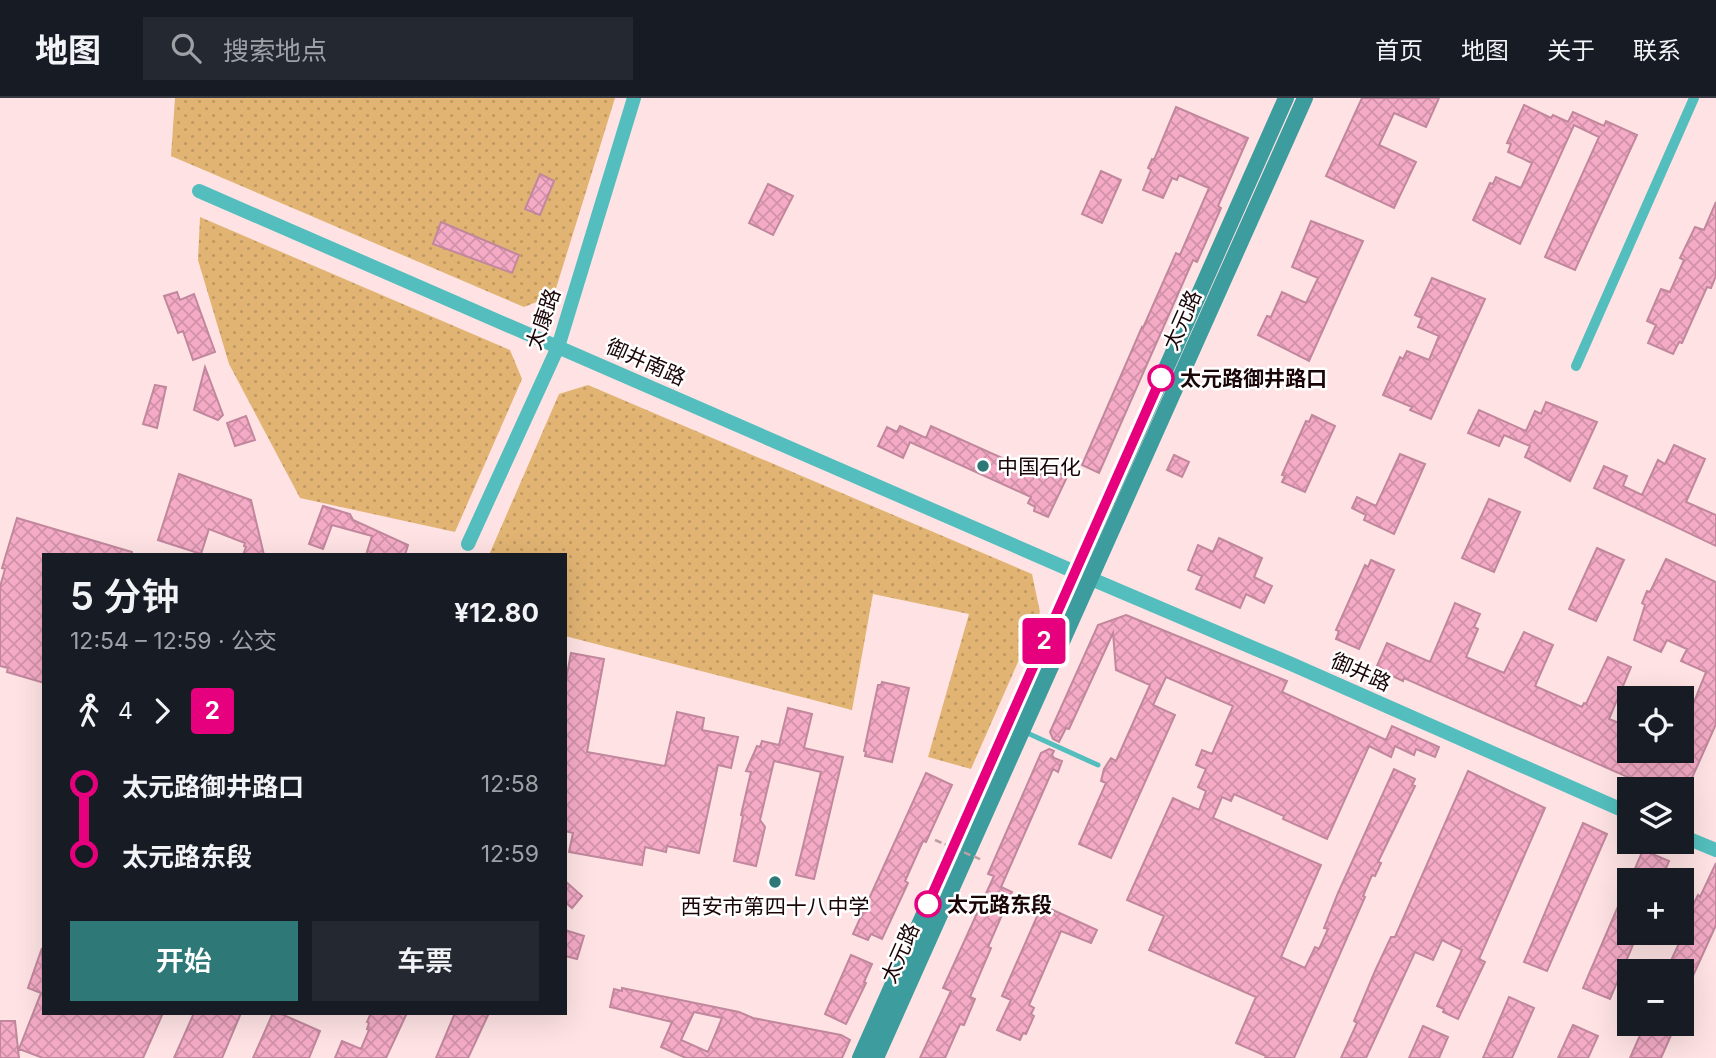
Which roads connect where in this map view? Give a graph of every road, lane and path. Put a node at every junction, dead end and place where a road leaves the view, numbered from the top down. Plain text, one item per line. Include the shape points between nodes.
1 (634, 98) edge
2 (1286, 98) edge
3 (1305, 98) edge
4 (1693, 98) edge
5 (199, 191) dead end
6 (558, 347) junction
7 (1576, 366) dead end
8 (468, 544) dead end
9 (1082, 575) junction
10 (1022, 730) junction
11 (1098, 765) dead end
12 (1617, 808) edge
13 (935, 840) dead end
14 (1694, 841) edge
15 (1716, 850) edge
16 (982, 859) dead end
17 (860, 1058) edge
18 (876, 1058) edge

1 - 6 street, 太康路
2 - 9 main road, 太元路
3 - 9 main road, 太元路
4 - 7 street
5 - 6 street, 御井南路
6 - 8 street, 太康路
6 - 9 street, 御井南路
9 - 10 main road, 太元路
9 - 12 street, 御井路
9 - 17 main road, 太元路
10 - 11 lane
10 - 18 main road, 太元路
13 - 16 path, bridge
14 - 15 street

